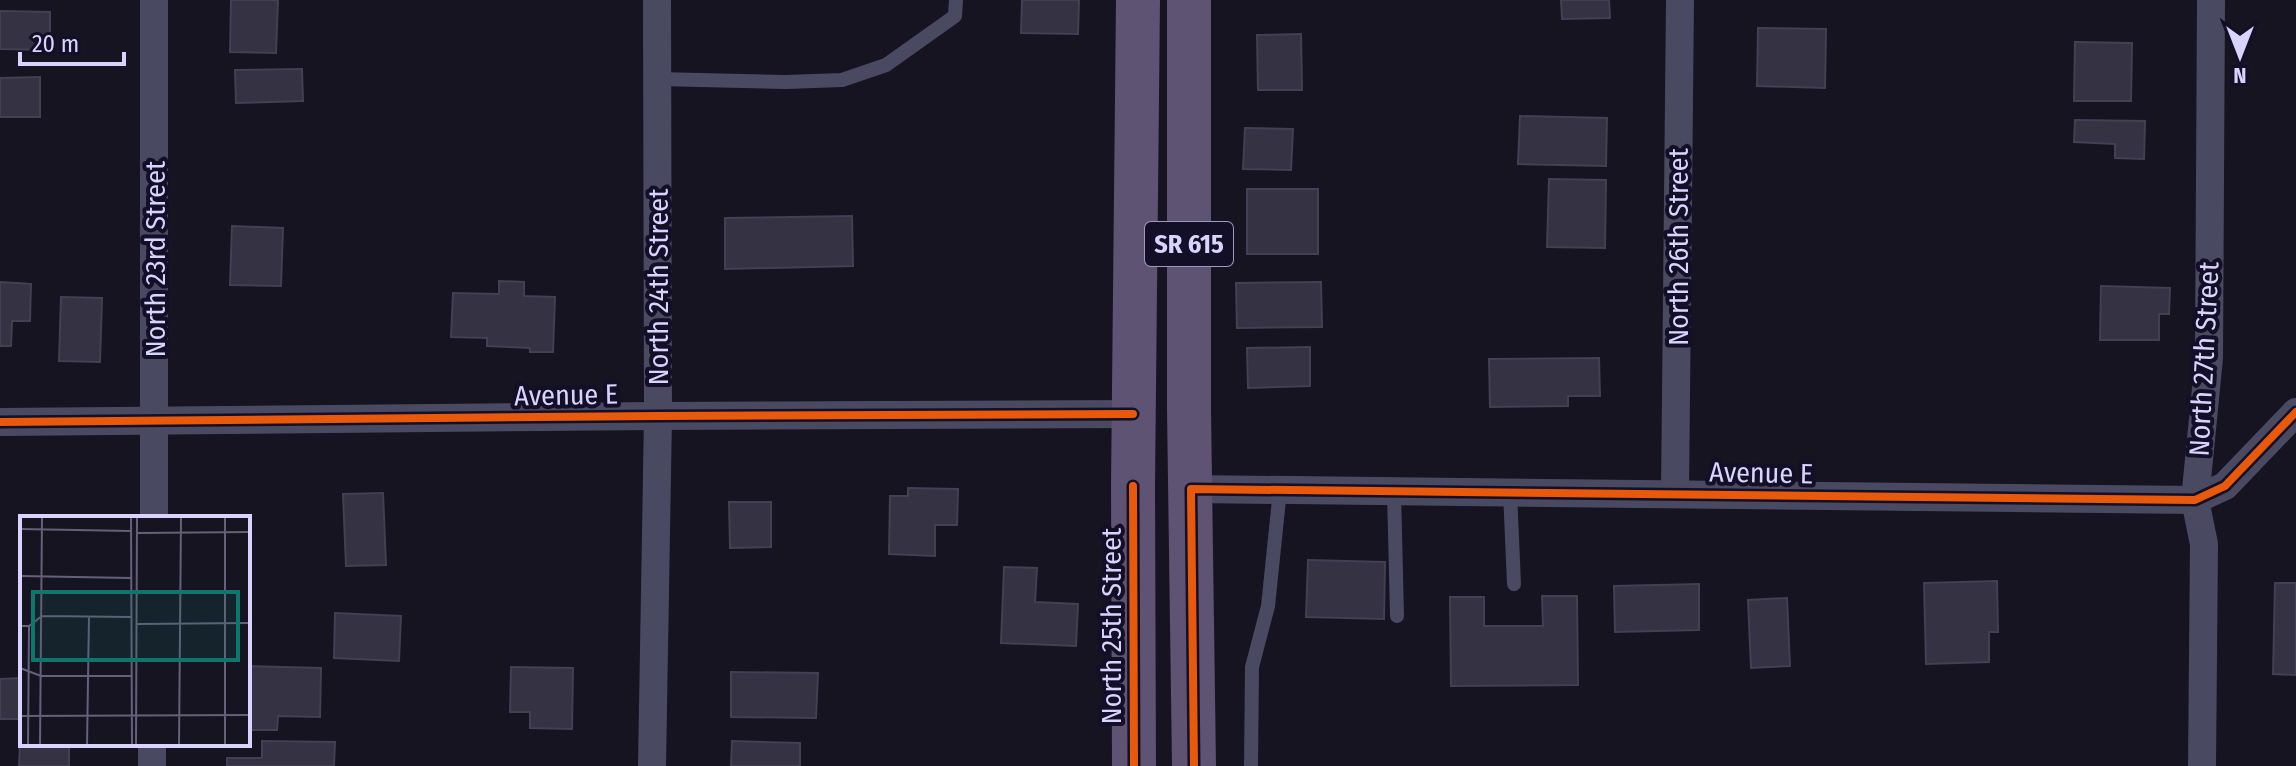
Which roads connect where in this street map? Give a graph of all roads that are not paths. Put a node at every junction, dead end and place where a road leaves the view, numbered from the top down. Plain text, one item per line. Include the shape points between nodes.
1 (154, 0) edge
2 (657, 0) edge
3 (956, 0) edge
4 (1138, 0) edge
5 (1189, 0) edge
6 (1680, 0) edge
7 (2211, 0) edge
8 (657, 79) junction
9 (2296, 412) edge
10 (1133, 414) junction
11 (658, 416) junction
12 (0, 422) edge
13 (155, 422) junction
14 (1133, 486) junction
15 (1191, 489) junction
16 (1280, 490) junction
17 (1394, 491) junction
18 (1510, 492) junction
19 (1675, 494) junction
20 (2195, 500) junction
21 (154, 516) edge
22 (1514, 584) dead end
23 (1397, 616) dead end
24 (652, 766) edge
25 (1134, 766) edge
26 (1171, 766) edge
27 (1194, 766) edge
28 (1251, 766) edge
29 (2202, 766) edge

1 - 13 street, North 23rd Street
2 - 8 street, North 24th Street
3 - 8 lane via 955,16 886,65 842,80
4 - 10 main road, North 25th Street / SR 615
5 - 15 main road, SR 615
6 - 19 street, North 26th Street
7 - 20 street, North 27th Street via 2209,358
8 - 11 street, North 24th Street
9 - 20 street, Avenue E via 2225,486
10 - 11 street, Avenue E
10 - 14 main road, North 25th Street / SR 615
11 - 13 street, Avenue E
11 - 24 street, North 24th Street
12 - 13 street, Avenue E
13 - 21 street, North 23rd Street
14 - 25 main road, North 25th Street / SR 615
14 - 26 main road via 1168,596
15 - 16 street, Avenue E
15 - 27 main road, SR 615
16 - 17 street, Avenue E
16 - 28 lane via 1268,606 1252,667
17 - 18 street, Avenue E
17 - 23 lane
18 - 19 street, Avenue E
18 - 22 lane
19 - 20 street, Avenue E
20 - 29 street, North 27th Street via 2204,544

